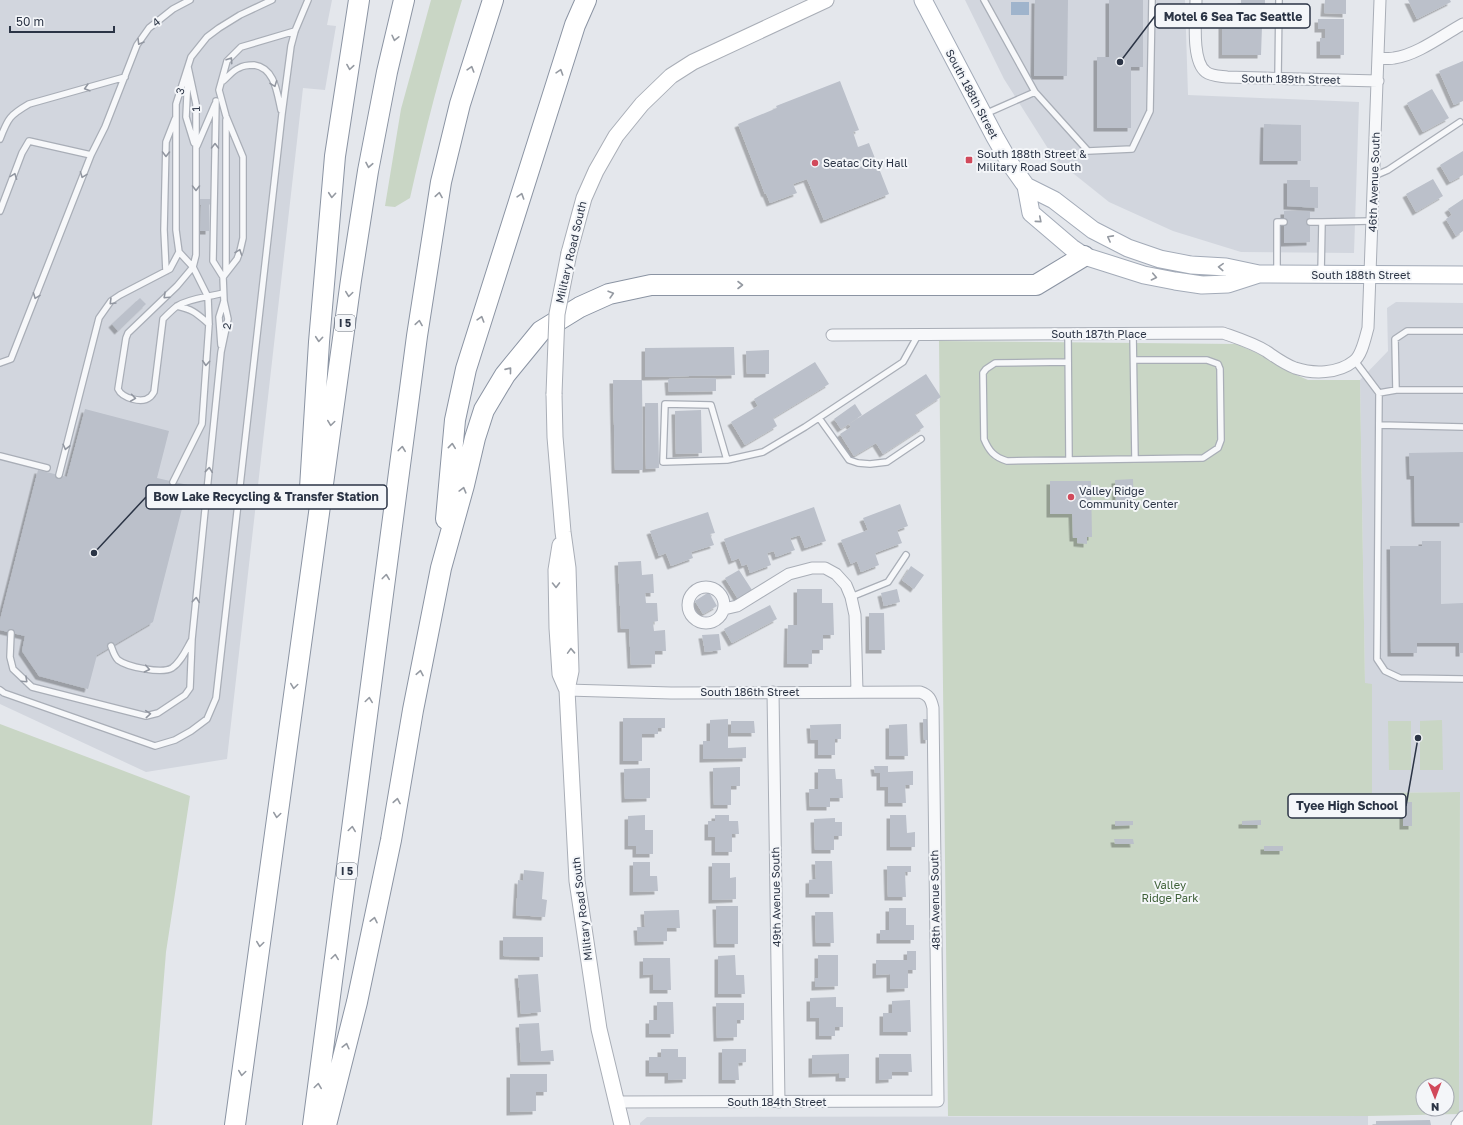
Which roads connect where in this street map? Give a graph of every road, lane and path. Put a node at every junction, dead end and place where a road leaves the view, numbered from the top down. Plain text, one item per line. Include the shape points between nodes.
1 (190, 0) edge
2 (272, 0) edge
3 (308, 0) edge
4 (359, 0) edge
5 (404, 0) edge
6 (493, 0) edge
7 (586, 0) edge
8 (826, 0) edge
9 (923, 0) edge
10 (984, 0) edge
11 (1152, 0) edge
12 (1196, 0) edge
13 (1279, 0) edge
14 (1380, 0) edge
15 (1463, 24) edge
16 (295, 31) junction
17 (1378, 58) junction
18 (188, 66) junction
19 (125, 77) junction
20 (1278, 78) junction
21 (1378, 81) junction
22 (222, 82) junction
23 (219, 90) junction
24 (1034, 92) junction
25 (216, 101) junction
26 (282, 114) junction
27 (983, 114) junction
28 (226, 116) junction
29 (176, 117) junction
30 (1460, 122) dead end
31 (0, 139) edge
32 (196, 150) junction
33 (91, 155) junction
34 (1374, 176) junction
35 (1026, 186) junction
36 (0, 212) edge
37 (1373, 221) junction
38 (1284, 222) dead end
39 (1310, 222) dead end
40 (1322, 222) junction
41 (179, 252) junction
42 (1084, 256) junction
43 (193, 267) junction
44 (166, 271) junction
45 (1259, 274) junction
46 (1276, 274) junction
47 (1321, 274) junction
48 (1371, 274) junction
49 (225, 275) junction
50 (1463, 275) edge
51 (223, 293) junction
52 (208, 297) junction
53 (224, 301) junction
54 (177, 306) junction
55 (209, 324) junction
56 (1463, 331) edge
57 (918, 334) junction
58 (1068, 334) junction
59 (1133, 334) junction
60 (832, 335) dead end
61 (221, 352) junction
62 (1134, 360) junction
63 (1355, 361) junction
64 (1068, 362) junction
65 (0, 363) edge
66 (1396, 390) junction
67 (1463, 390) edge
68 (1379, 393) junction
69 (819, 418) junction
70 (1379, 425) junction
71 (1463, 427) edge
72 (921, 439) dead end
73 (0, 456) edge
74 (1135, 459) junction
75 (727, 460) junction
76 (1069, 460) junction
77 (47, 468) dead end
78 (59, 475) dead end
79 (173, 482) dead end
80 (906, 555) dead end
81 (441, 568) junction
82 (851, 597) junction
83 (724, 608) dead end
84 (11, 632) dead end
85 (192, 639) junction
86 (111, 646) dead end
87 (300, 648) junction
88 (1463, 679) edge
89 (0, 690) edge
90 (567, 690) junction
91 (773, 692) junction
92 (857, 692) junction
93 (931, 698) joint
94 (938, 1101) joint
95 (616, 1102) junction
96 (779, 1102) junction
97 (1463, 1117) edge
98 (235, 1125) edge
99 (313, 1125) edge
100 (326, 1125) edge
101 (622, 1125) edge
102 (1457, 1125) edge

1 -> 19 lane, 4 via 173,9 149,28 137,46
2 - 18 lane, 3 via 240,15 207,37 191,57
3 - 16 lane
4 -> 87 highway via 335,156 319,342
5 -> 87 highway, I 5 via 365,187
99 -> 6 highway, I 5 via 417,336 440,190 460,104
81 -> 7 highway via 455,420 466,369 572,33
8 - 90 main road, Military Road South, bridge via 693,62 671,76 642,104 616,136 584,198 569,253 557,314 554,394 563,532 556,570 557,628 560,674
9 - 27 main road, South 188th Street
10 - 24 lane
11 - 24 lane via 1150,111 1132,149 1088,151
12 - 20 street, South 189th Street via 1197,55 1198,62 1205,72 1227,77
13 - 20 lane
14 - 17 street, 46th Avenue South
15 - 17 street via 1407,54 1394,58
22 -> 16 lane via 227,61 241,47
16 - 26 lane
17 - 21 street, 46th Avenue South
18 - 29 lane, 3 via 176,104
18 - 32 lane, 1 via 196,104
18 - 32 lane via 186,117
19 -> 31 lane via 29,104 14,112 7,121
19 - 33 lane, 4
20 - 21 street, South 189th Street
21 - 34 street, 46th Avenue South
22 - 23 lane
22 -> 26 lane via 238,68 249,64 261,66 270,74 275,84
23 - 25 lane
23 - 28 lane
24 - 27 lane
25 - 32 lane
49 -> 25 lane via 213,262
26 - 89 lane via 216,698 207,719 175,740 155,746
27 - 35 main road, South 188th Street via 1011,165
28 - 49 lane, 2
49 -> 28 lane via 237,258 243,238 243,157
29 - 41 lane via 176,230
29 -> 44 lane via 166,142
30 - 34 lane via 1388,170
32 -> 43 lane, 1 via 196,255
36 -> 33 lane via 29,141
33 -> 65 lane, 4 via 11,359
34 - 37 street, 46th Avenue South
35 -> 42 main road, South 188th Street via 1030,213
45 -> 35 main road, South 188th Street via 1160,259 1128,248 1093,230 1054,200
37 - 40 lane
37 - 48 street, 46th Avenue South
38 - 46 lane via 1277,222
39 - 40 lane
40 - 47 lane
41 - 43 lane
41 - 44 lane via 170,269
42 -> 45 main road, South 188th Street via 1144,275 1202,285 1228,284
81 -> 42 highway via 484,410 505,375 541,331 580,307 609,294 651,286 1036,285
43 - 52 lane
43 -> 54 lane via 128,333 118,389 128,398 146,400 154,392 163,319
44 -> 78 lane via 120,294 111,301 99,318
45 - 46 main road, South 188th Street
46 - 47 main road, South 188th Street
47 - 48 main road, South 188th Street
48 - 50 main road, South 188th Street
48 - 63 street, 46th Avenue South via 1368,328
49 - 51 lane, 2
51 - 52 lane
51 - 53 lane, 2
52 - 54 lane via 190,300
52 - 55 lane
53 - 61 lane via 219,317
53 - 61 lane, 2 via 228,319
54 - 55 lane via 197,313
55 -> 79 lane via 202,424
56 - 66 lane via 1407,331 1396,339
57 - 58 street, South 187th Place
57 - 60 street, South 187th Place
57 - 69 lane via 903,362
58 - 59 street, South 187th Place
58 - 64 lane
59 - 62 lane
59 - 63 street, South 187th Place via 1223,333 1265,350 1294,368 1309,371 1340,369
85 -> 61 lane
62 - 74 lane
62 - 74 lane via 1207,360 1218,364 1221,440 1218,448 1203,458
63 - 68 lane
64 - 76 lane
64 - 76 lane via 995,363 986,369 984,439 993,455 1007,461
66 - 67 lane
66 - 68 lane
68 - 70 lane
69 - 72 lane via 849,460 858,463 887,462
69 - 75 lane via 763,452
70 - 71 lane
70 - 88 lane via 1377,659 1385,671 1400,678
73 - 77 lane
74 - 76 lane
75 - 75 lane via 663,462 665,404 711,405
80 - 82 lane via 888,582
100 -> 81 highway via 357,1002
82 - 83 street via 846,585 836,574 825,568 812,568 789,574 737,606
82 - 92 street via 855,616
84 -> 85 lane via 10,657 13,669 32,687 146,716 158,713 185,695 190,688
86 -> 85 lane via 118,660 156,671 170,669 180,660
87 -> 98 highway, I 5
90 - 91 street, South 186th Street
90 - 95 main road, Military Road South via 577,881 599,1029
91 - 92 street, South 186th Street
91 - 96 street, 49th Avenue South
92 - 93 street, South 186th Street via 920,692
93 - 94 street, 48th Avenue South
94 - 96 street, South 184th Street
95 - 96 street, South 184th Street
95 - 101 main road, Military Road South
97 - 102 street

